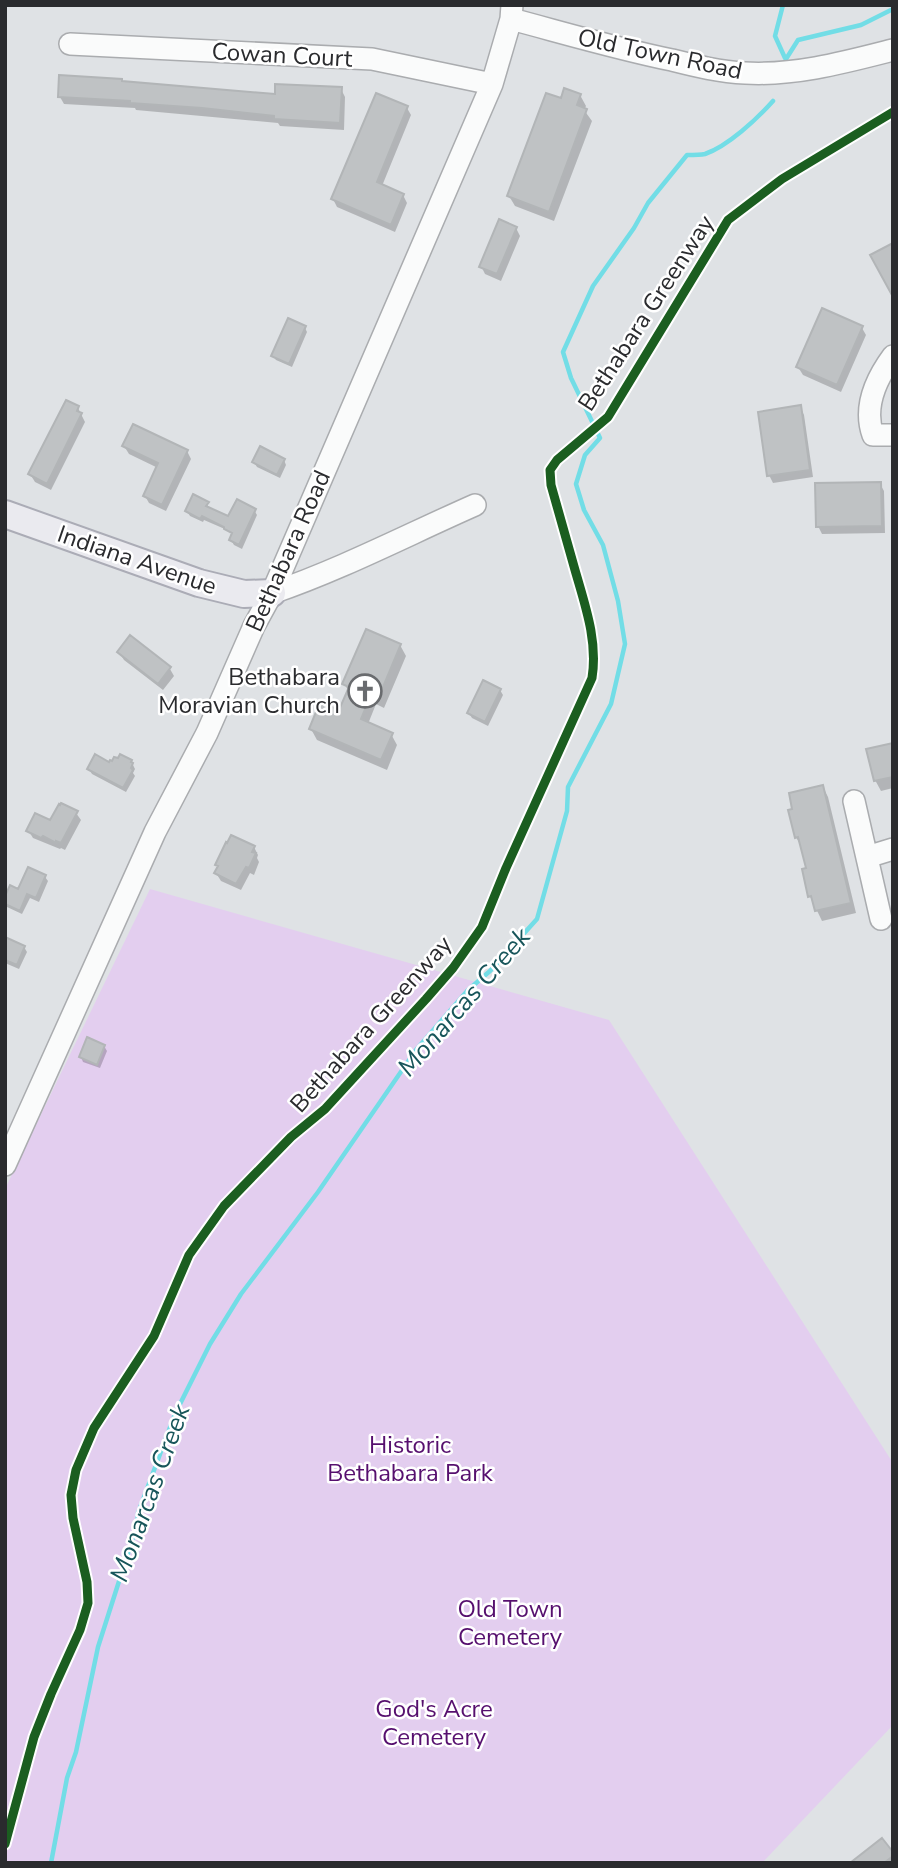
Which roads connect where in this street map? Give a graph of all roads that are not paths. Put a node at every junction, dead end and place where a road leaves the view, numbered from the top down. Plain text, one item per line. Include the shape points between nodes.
1 (512, 12) edge
2 (70, 44) dead end
3 (893, 50) edge
4 (492, 84) junction
5 (893, 356) edge
6 (893, 435) edge
7 (475, 505) dead end
8 (5, 514) edge
9 (272, 593) junction
10 (854, 801) dead end
11 (893, 849) edge
12 (867, 857) junction
13 (881, 919) dead end
14 (5, 1165) edge

1 - 3 street, Old Town Road via 652,56 744,73 811,68
1 - 4 street, Bethabara Road
2 - 4 street, Cowan Court via 372,59
4 - 9 street, Bethabara Road
5 - 6 street via 883,370 869,413 873,435
7 - 9 street
8 - 9 main road, Indiana Avenue via 207,585 244,594
9 - 14 street, Bethabara Road via 155,832
10 - 12 street
11 - 12 street
12 - 13 street

